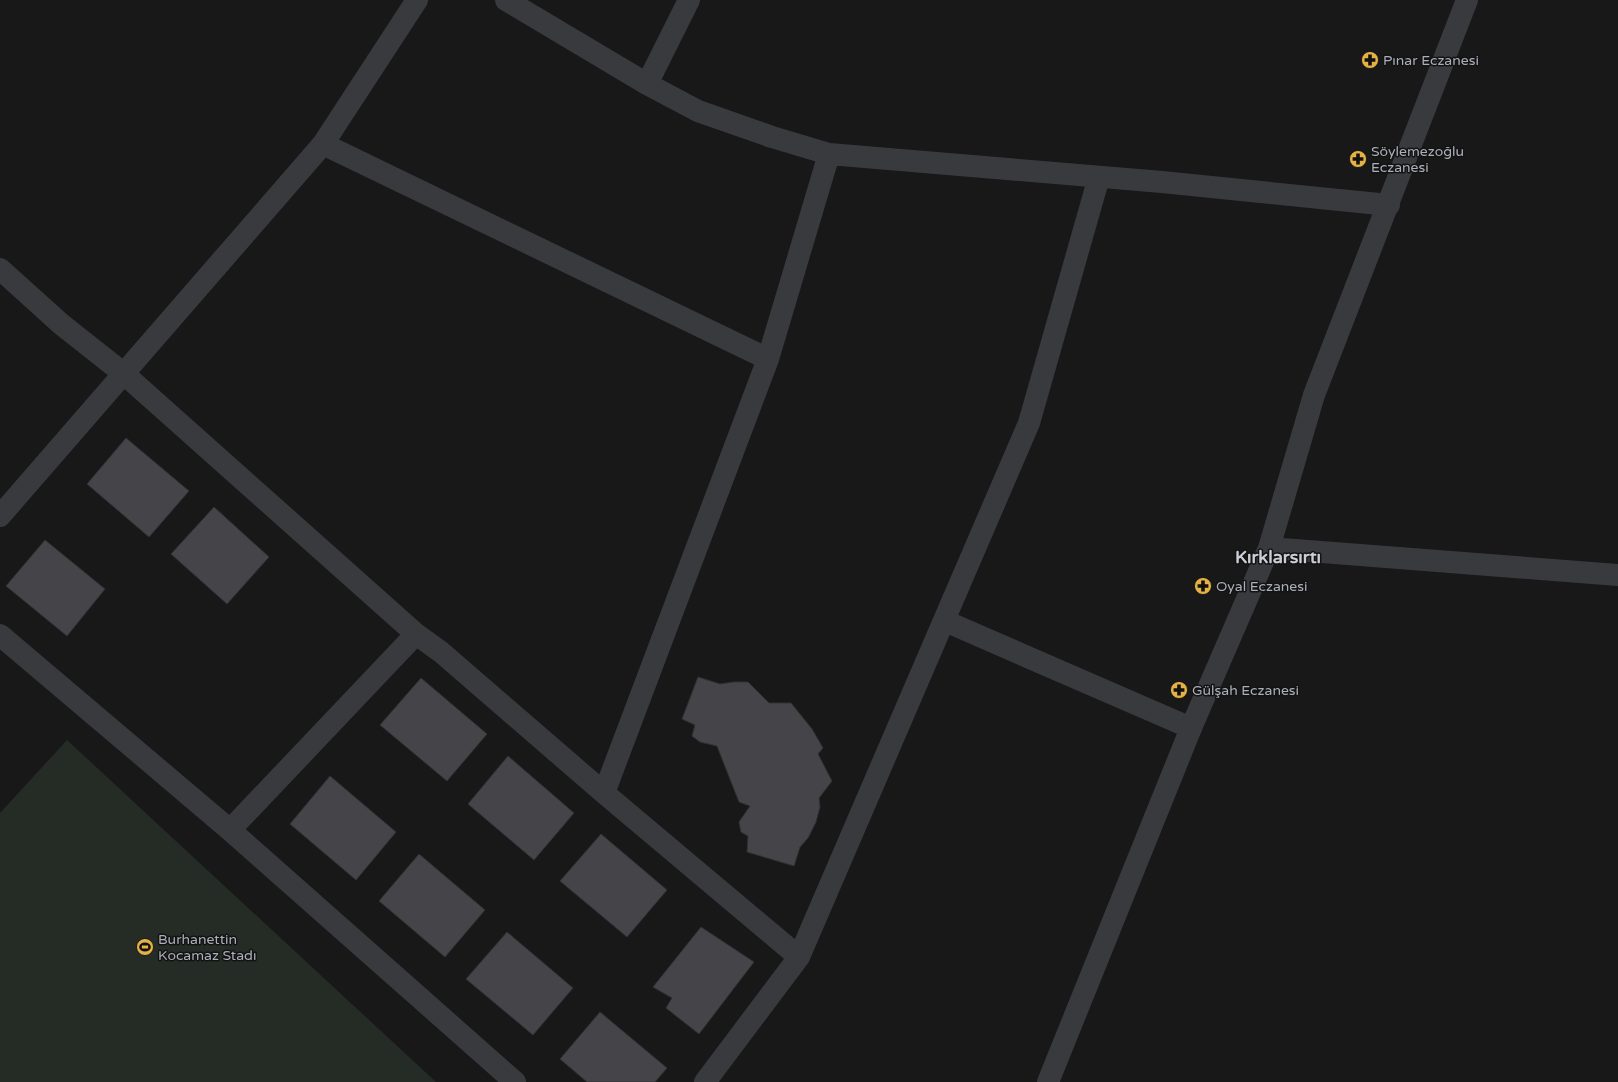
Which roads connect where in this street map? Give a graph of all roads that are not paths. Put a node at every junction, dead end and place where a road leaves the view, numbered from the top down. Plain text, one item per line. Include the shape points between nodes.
1 (417, 0) edge
2 (506, 0) edge
3 (689, 0) edge
4 (1467, 0) edge
5 (647, 84) junction
6 (323, 144) junction
7 (829, 154) junction
8 (1099, 177) junction
9 (1389, 205) junction
10 (0, 269) edge
11 (768, 359) junction
12 (123, 373) junction
13 (0, 516) edge
14 (1269, 548) junction
15 (1618, 575) edge
16 (945, 621) junction
17 (416, 634) junction
18 (0, 635) edge
19 (1191, 728) junction
20 (604, 793) junction
21 (230, 830) junction
22 (799, 957) junction
23 (515, 1082) edge
24 (705, 1082) edge
25 (1048, 1082) edge

1 - 6 street
2 - 5 street
3 - 5 street
4 - 9 street
5 - 7 street via 698,111
6 - 11 street
6 - 12 street
7 - 8 street
7 - 11 street
8 - 9 street
8 - 16 street via 1029,423
9 - 14 street via 1314,395
10 - 12 street via 61,324
11 - 20 street
12 - 13 street
12 - 17 street
14 - 15 street
14 - 19 street
16 - 19 street
16 - 22 street via 940,627
17 - 20 street via 441,652
17 - 21 street
18 - 21 street
19 - 25 street
20 - 22 street
21 - 23 street
22 - 24 street

